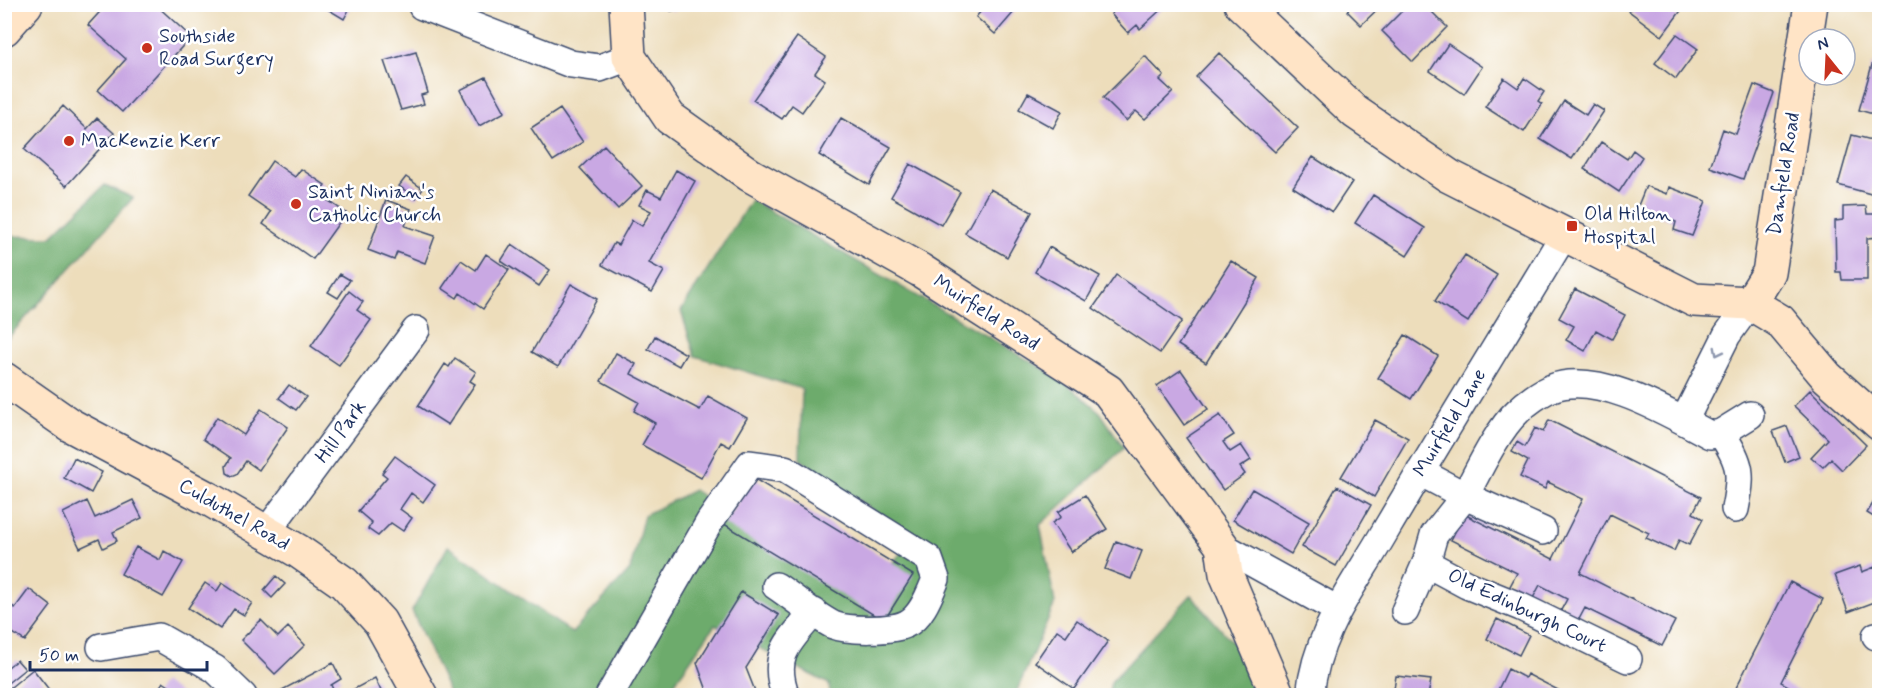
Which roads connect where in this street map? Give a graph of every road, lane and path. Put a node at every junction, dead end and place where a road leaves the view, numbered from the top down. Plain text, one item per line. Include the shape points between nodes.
1 (26, 4) edge
2 (626, 4) edge
3 (1240, 4) edge
4 (1811, 4) edge
5 (422, 6) dead end
6 (4, 29) edge
7 (629, 57) junction
8 (1564, 236) junction
9 (1750, 303) junction
10 (416, 330) dead end
11 (4, 379) edge
12 (1750, 415) dead end
13 (1684, 421) junction
14 (1880, 424) edge
15 (1721, 433) junction
16 (1420, 472) junction
17 (1465, 496) junction
18 (1736, 509) dead end
19 (1542, 531) dead end
20 (265, 534) junction
21 (1222, 546) junction
22 (1426, 563) junction
23 (776, 586) dead end
24 (1336, 609) junction
25 (1405, 611) dead end
26 (814, 612) junction
27 (101, 647) dead end
28 (1628, 659) dead end
29 (243, 696) edge
30 (421, 696) edge
31 (609, 696) edge
32 (786, 696) edge
33 (1278, 696) edge
34 (1310, 696) edge

1 - 6 street
2 - 7 street
3 - 8 street via 1354,112 1449,176
4 - 9 street, Damfield Road via 1769,273
5 - 7 street via 571,64 600,68
7 - 21 street, Muirfield Road via 670,118 750,175 920,270 1108,391
8 - 9 street via 1694,300
8 - 16 street, Muirfield Lane
9 -> 13 street via 1727,335
9 - 14 street via 1780,321 1827,377
10 - 20 street, Hill Park
11 - 20 street, Culduthel Road via 70,425 209,499
12 - 15 street
13 - 15 street, Old Edinburgh Court via 1710,435
13 - 17 street, Old Edinburgh Court via 1621,392 1589,383 1552,387 1517,411 1489,451
15 - 18 street via 1733,451 1742,477
16 - 17 street
16 - 24 street, Muirfield Lane
17 - 19 street
17 - 22 street, Old Edinburgh Court via 1434,535
20 - 30 street, Culduthel Road via 344,583 380,622
21 - 24 street
21 - 33 street, Muirfield Road via 1226,574
22 - 25 street, Old Edinburgh Court
22 - 28 street, Old Edinburgh Court
23 - 26 street
24 - 34 street, Muirfield Lane via 1322,640
26 - 31 street via 834,625 854,629 907,624 925,604 936,579 928,559 785,469 750,464 710,521
26 - 32 street via 784,647 778,669
27 - 29 street via 159,637 215,669

